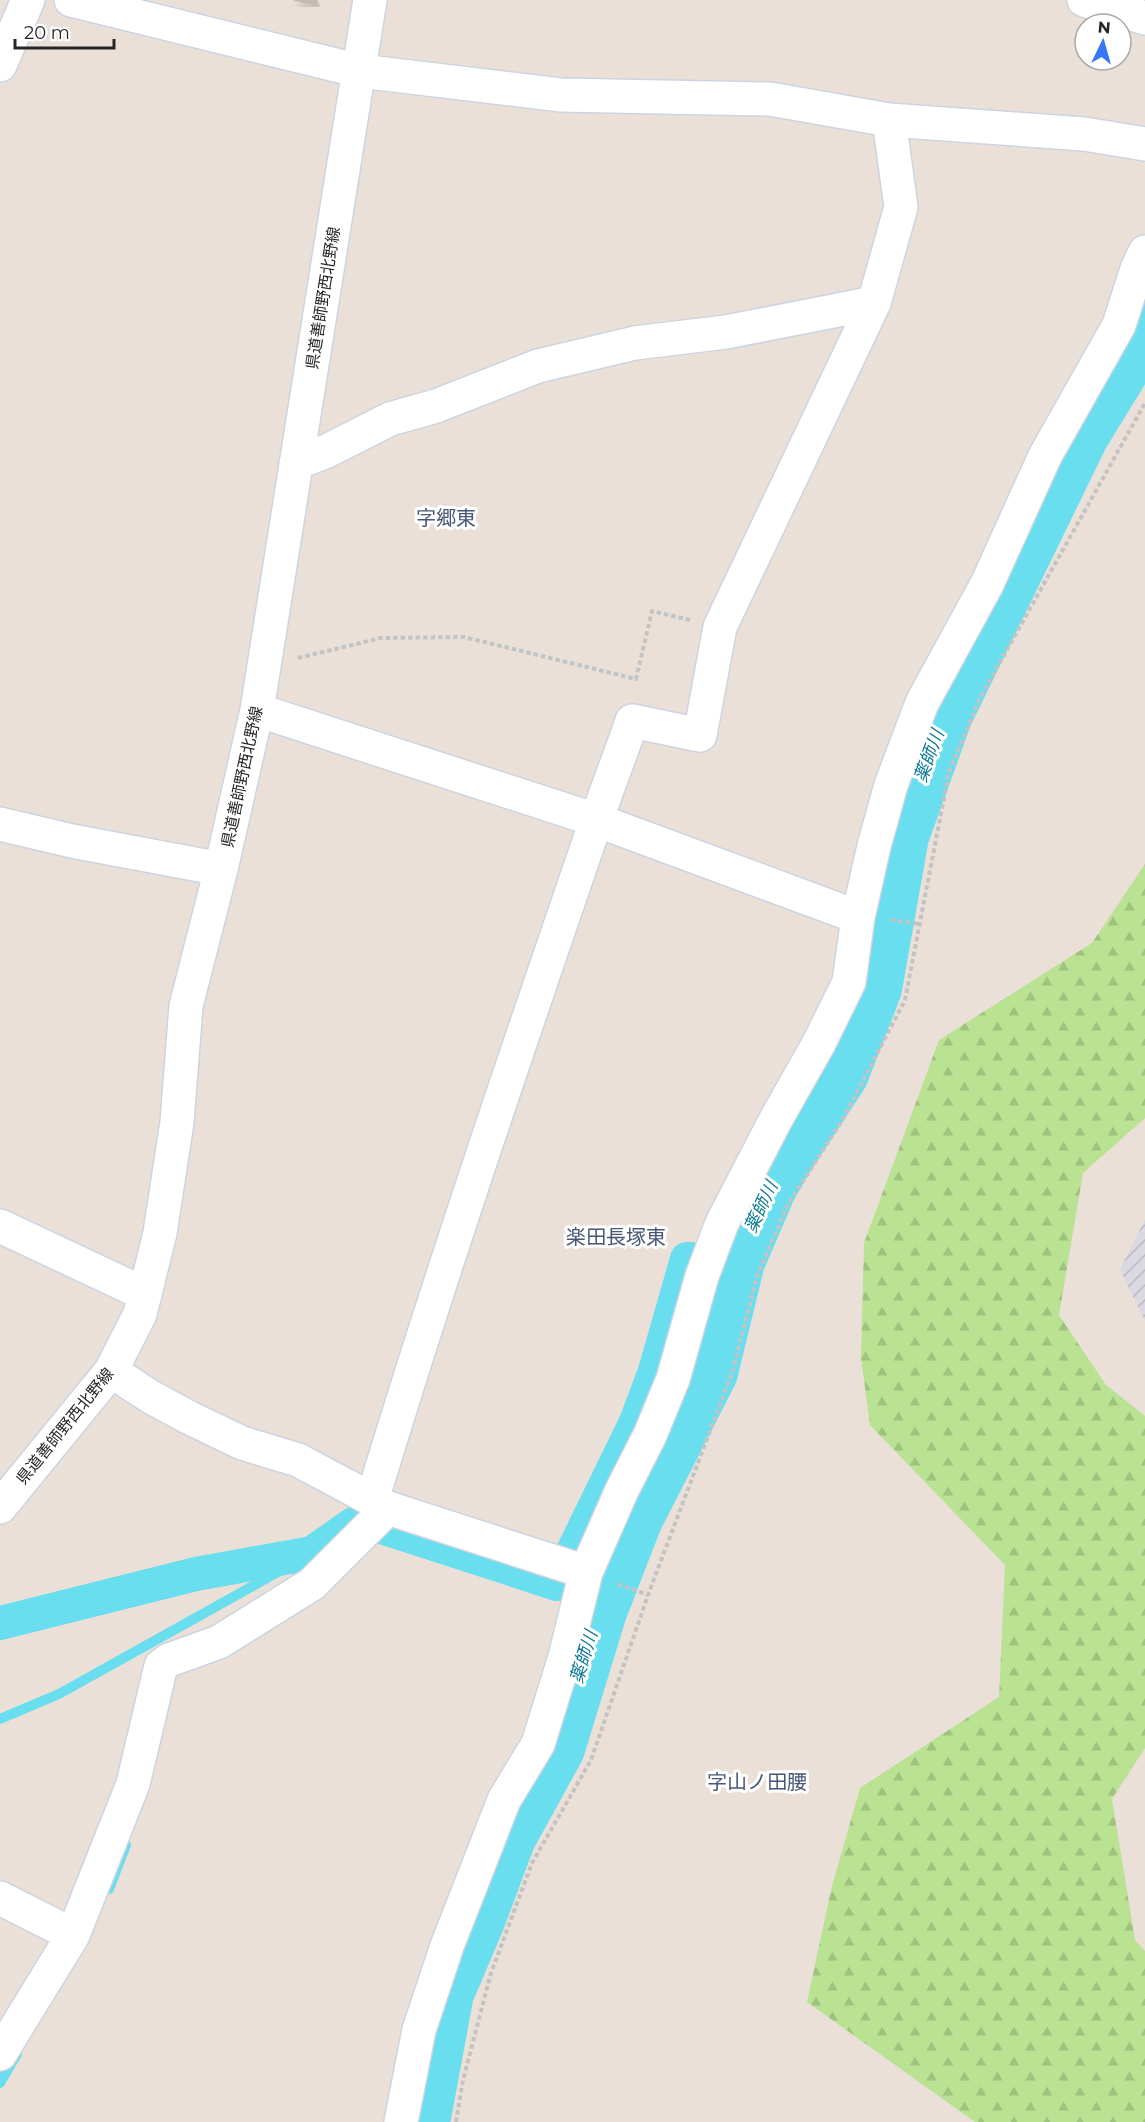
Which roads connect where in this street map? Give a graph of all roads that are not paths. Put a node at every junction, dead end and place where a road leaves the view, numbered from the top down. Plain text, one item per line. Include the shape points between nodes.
1 (28, 0) edge
2 (71, 0) edge
3 (370, 0) edge
4 (1084, 0) edge
5 (1145, 18) edge
6 (0, 65) edge
7 (360, 71) junction
8 (889, 120) junction
9 (1145, 144) edge
10 (1145, 252) edge
11 (874, 303) junction
12 (296, 463) junction
13 (257, 710) junction
14 (596, 820) junction
15 (0, 824) edge
16 (221, 869) junction
17 (858, 917) junction
18 (0, 1226) edge
19 (145, 1294) junction
20 (111, 1371) junction
21 (0, 1507) edge
22 (376, 1513) junction
23 (586, 1572) junction
24 (0, 1898) edge
25 (73, 1935) junction
26 (0, 2054) edge
27 (401, 2122) edge

1 - 6 street
2 - 7 street
3 - 7 street, 県道善師野西北野線
4 - 5 street
7 - 8 street via 561,95 770,99
7 - 12 street, 県道善師野西北野線
8 - 9 street via 1084,134
8 - 11 street via 902,207
10 - 17 street via 1119,325 1045,456 987,584 922,703 891,785
11 - 12 street via 726,332 635,343 538,366 436,406 390,419 327,452
11 - 14 street via 720,627 700,735 632,722
12 - 13 street, 県道善師野西北野線
13 - 14 street
13 - 16 street, 県道善師野西北野線
14 - 17 street
14 - 22 street via 411,1372
15 - 16 street
16 - 19 street, 県道善師野西北野線 via 186,1006 177,1122 160,1233
17 - 23 street via 849,982 722,1223 702,1276 673,1379
18 - 19 street
19 - 20 street, 県道善師野西北野線 via 140,1314
20 - 21 street, 県道善師野西北野線
20 - 22 street via 151,1397 242,1443 298,1460
22 - 23 street
22 - 25 street via 312,1584 219,1642 160,1666 133,1784
23 - 27 street via 538,1743 504,1800 447,1946 419,2030
24 - 25 street
25 - 26 street

